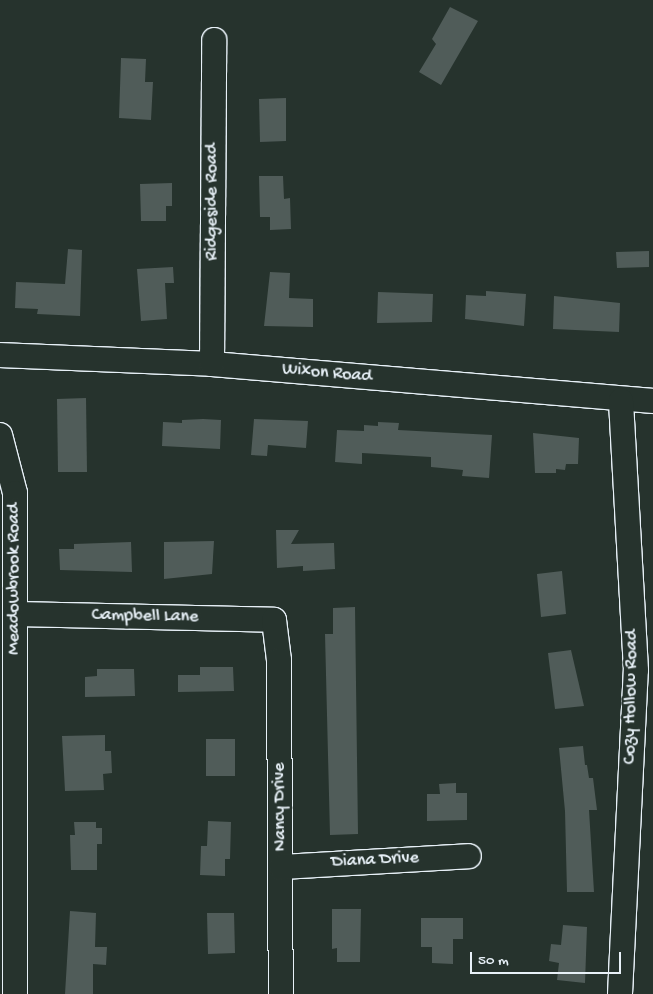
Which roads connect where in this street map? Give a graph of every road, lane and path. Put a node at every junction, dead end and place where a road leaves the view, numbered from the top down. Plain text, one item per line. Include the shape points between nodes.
1 (214, 40) dead end
2 (0, 355) edge
3 (212, 364) junction
4 (621, 400) junction
5 (653, 401) edge
6 (0, 435) edge
7 (16, 614) junction
8 (274, 620) joint
9 (469, 856) dead end
10 (282, 867) junction
11 (15, 994) edge
12 (281, 994) edge
13 (620, 994) edge

1 - 3 street, Ridgeside Road
2 - 3 street, Wixon Road
3 - 4 street, Wixon Road
4 - 5 street, Wixon Road
4 - 13 street, Cozy Hollow Road via 636,670
6 - 7 street, Meadowbrook Road via 15,493
7 - 8 street, Campbell Lane
7 - 11 street, Meadowbrook Road
8 - 10 street, Nancy Drive via 279,660
9 - 10 street, Diana Drive
10 - 12 street, Nancy Drive

